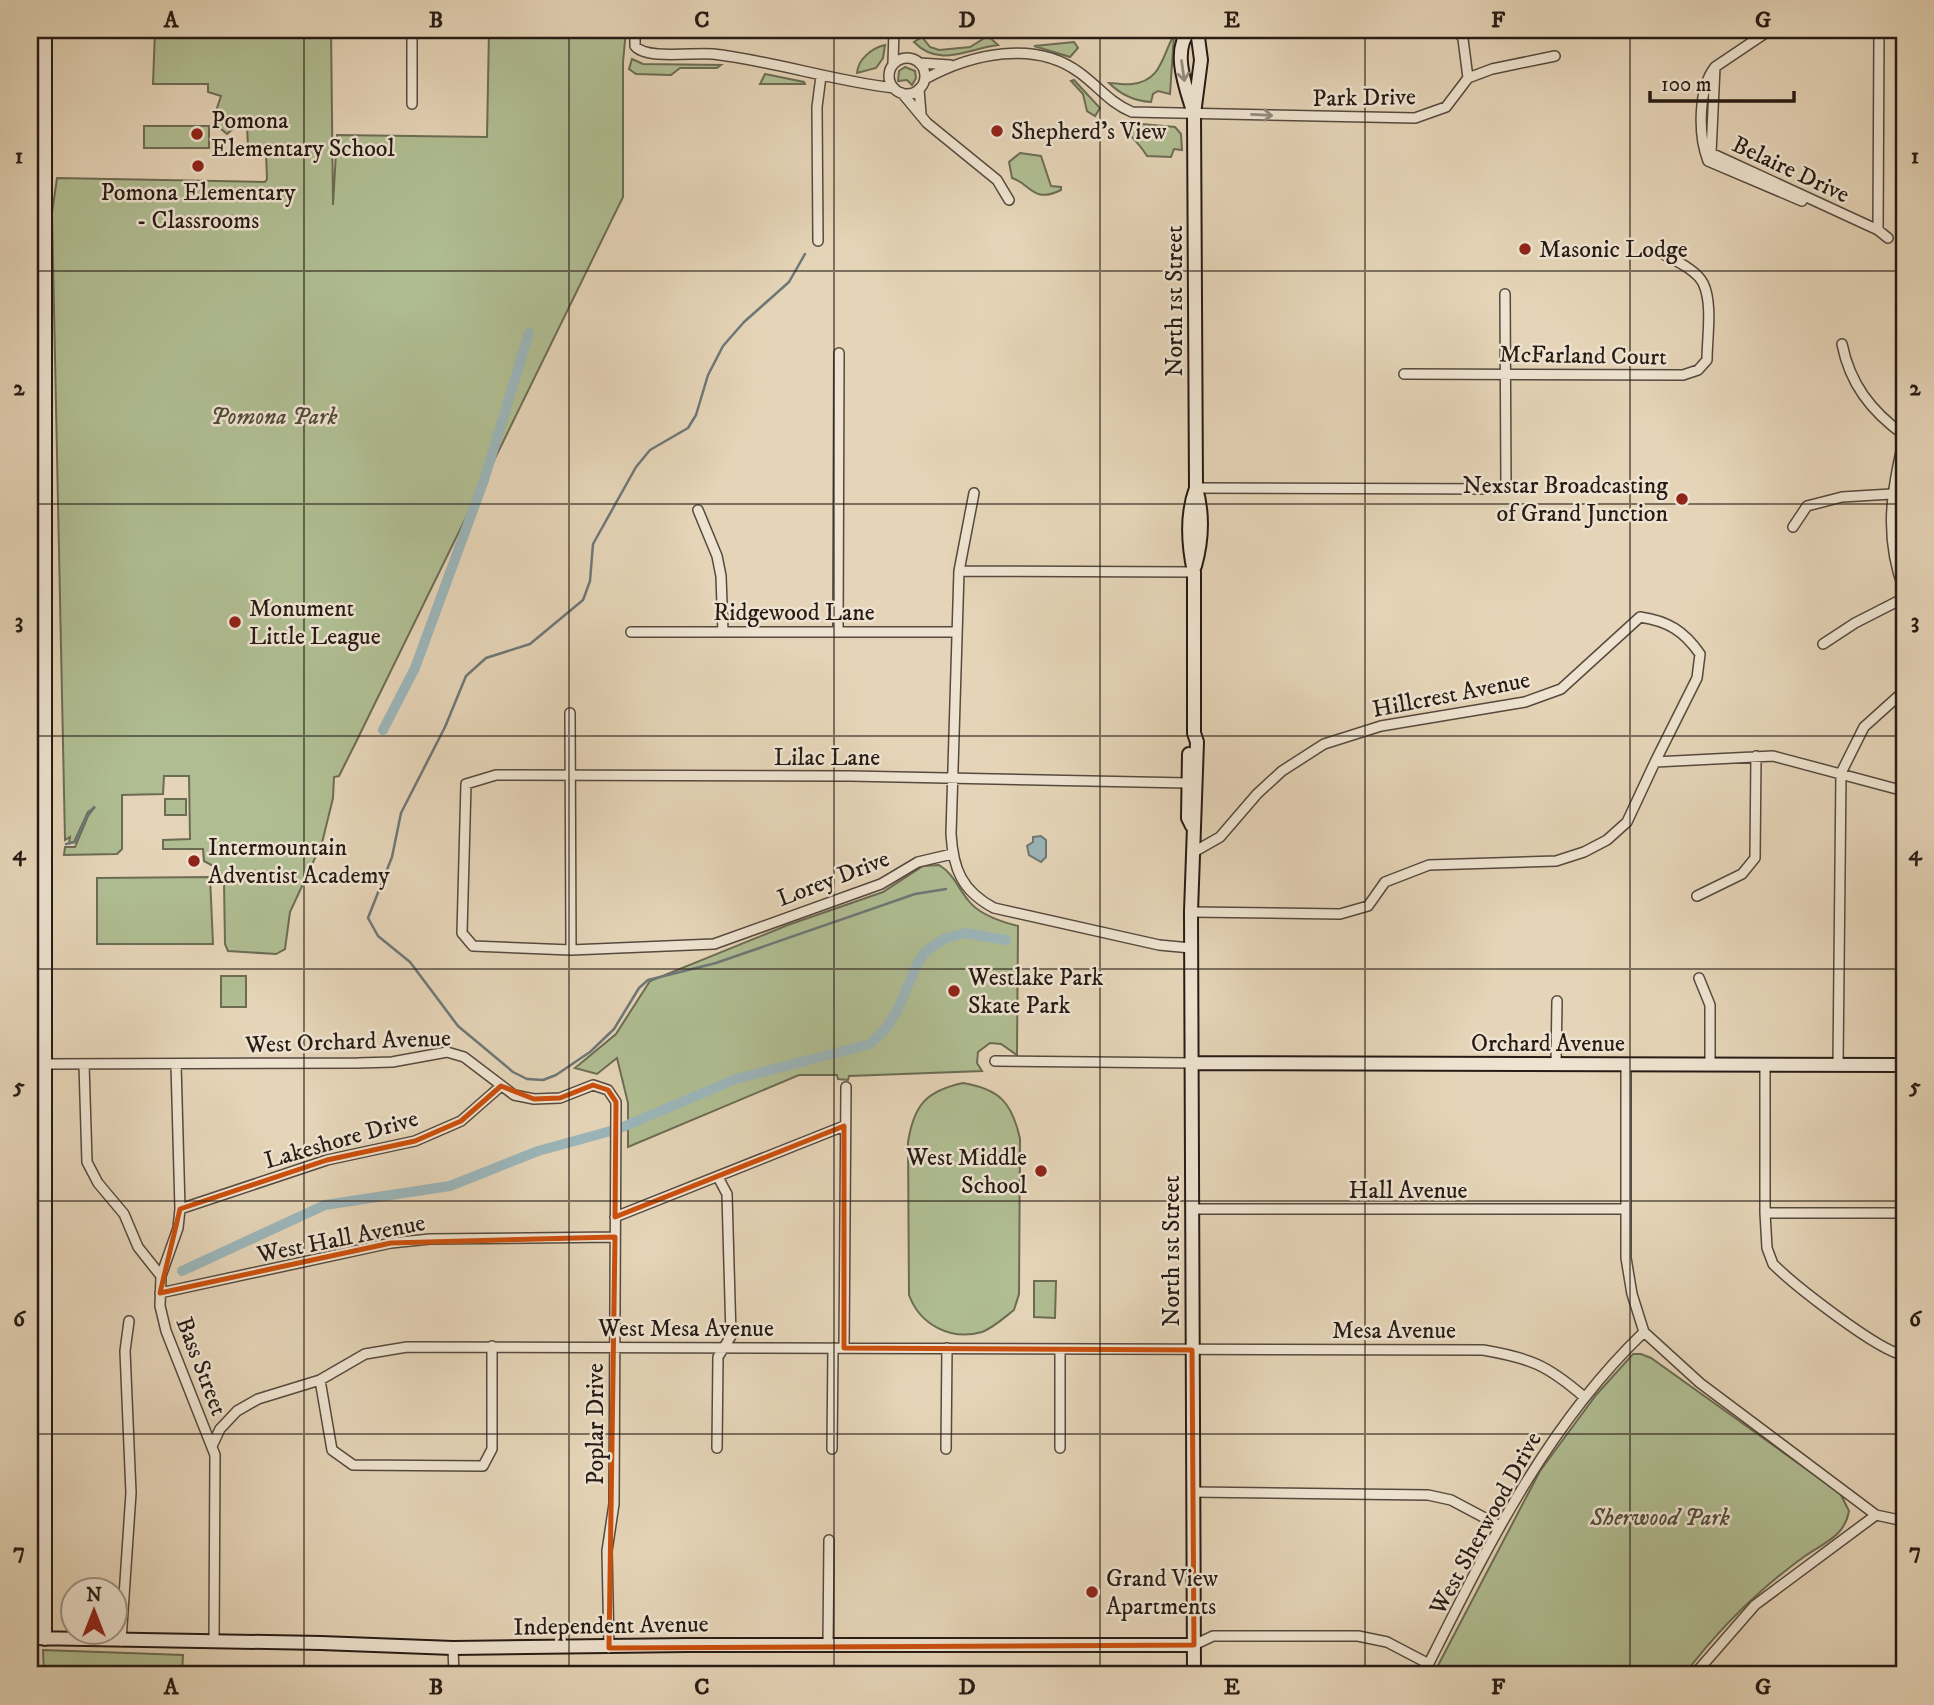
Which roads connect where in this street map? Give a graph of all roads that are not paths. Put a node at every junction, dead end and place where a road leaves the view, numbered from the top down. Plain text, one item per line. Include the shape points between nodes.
1 (46, 30) edge
2 (412, 30) edge
3 (635, 30) edge
4 (1190, 30) edge
5 (1197, 30) edge
6 (1458, 30) edge
7 (1770, 30) edge
8 (1879, 30) edge
9 (895, 32) edge
10 (1555, 56) dead end
11 (909, 58) junction
12 (919, 63) junction
13 (893, 64) junction
14 (952, 65) junction
15 (889, 74) junction
16 (821, 76) junction
17 (1468, 78) junction
18 (925, 79) junction
19 (867, 83) junction
20 (919, 89) junction
21 (898, 91) junction
22 (412, 104) dead end
23 (921, 114) junction
24 (1194, 114) junction
25 (1009, 200) dead end
26 (1878, 230) junction
27 (30, 231) edge
28 (46, 237) junction
29 (1888, 238) dead end
30 (818, 241) dead end
31 (30, 243) edge
32 (1658, 251) dead end
33 (1505, 294) dead end
34 (1842, 344) dead end
35 (839, 353) dead end
36 (1507, 373) junction
37 (1404, 374) dead end
38 (1904, 437) edge
39 (1196, 488) junction
40 (974, 493) dead end
41 (1891, 494) junction
42 (698, 510) dead end
43 (1793, 527) dead end
44 (959, 571) junction
45 (1194, 572) junction
46 (1904, 590) edge
47 (1904, 598) edge
48 (838, 631) junction
49 (631, 632) dead end
50 (723, 632) junction
51 (957, 632) junction
52 (1823, 644) dead end
53 (1904, 691) edge
54 (570, 713) dead end
55 (1194, 733) junction
56 (1756, 756) junction
57 (1655, 762) junction
58 (1841, 773) junction
59 (572, 775) junction
60 (954, 777) junction
61 (1188, 783) junction
62 (1904, 791) edge
63 (1192, 826) junction
64 (1192, 853) junction
65 (952, 854) junction
66 (45, 873) junction
67 (30, 874) edge
68 (1697, 895) dead end
69 (1191, 912) junction
70 (462, 933) joint
71 (1191, 948) junction
72 (571, 950) junction
73 (1699, 978) dead end
74 (1557, 1001) dead end
75 (995, 1061) dead end
76 (1191, 1063) junction
77 (46, 1064) junction
78 (84, 1064) junction
79 (176, 1064) junction
80 (1556, 1064) junction
81 (1626, 1064) junction
82 (1710, 1065) junction
83 (1765, 1065) junction
84 (1838, 1065) junction
85 (1904, 1065) edge
86 (501, 1086) junction
87 (846, 1087) dead end
88 (616, 1115) joint
89 (844, 1126) junction
90 (718, 1177) junction
91 (180, 1209) junction
92 (1192, 1209) junction
93 (1625, 1209) junction
94 (1765, 1213) junction
95 (1904, 1213) edge
96 (615, 1217) junction
97 (615, 1237) junction
98 (161, 1276) junction
99 (160, 1293) junction
100 (129, 1321) dead end
101 (1644, 1332) junction
102 (492, 1346) junction
103 (614, 1347) junction
104 (723, 1347) junction
105 (833, 1348) junction
106 (844, 1348) junction
107 (947, 1349) junction
108 (1060, 1349) junction
109 (1192, 1350) junction
110 (1904, 1354) edge
111 (320, 1380) junction
112 (1583, 1396) junction
113 (212, 1446) junction
114 (717, 1448) dead end
115 (1060, 1448) dead end
116 (832, 1449) dead end
117 (946, 1449) dead end
118 (1193, 1492) junction
119 (1876, 1515) junction
120 (1904, 1521) edge
121 (1500, 1525) junction
122 (829, 1540) dead end
123 (125, 1576) edge
124 (30, 1638) edge
125 (45, 1639) junction
126 (60, 1639) edge
127 (130, 1641) edge
128 (214, 1642) junction
129 (828, 1644) junction
130 (1194, 1645) junction
131 (453, 1648) junction
132 (609, 1648) junction
133 (1429, 1664) junction
134 (1904, 1674) edge
135 (454, 1675) edge
136 (1194, 1675) edge
137 (1423, 1675) edge
138 (1694, 1675) edge
139 (1889, 1675) edge

1 - 28 street
2 - 22 street
3 - 16 street via 635,46 645,53 713,54
4 -> 24 street, North 1st Street via 1184,36 1181,58
5 - 24 street, North 1st Street via 1200,60
6 - 17 street
7 - 26 street, Belaire Drive via 1715,67 1711,153
8 - 26 street
9 - 11 street
9 - 13 street
10 - 17 street
11 - 12 street
11 - 13 street
12 - 14 street
12 - 18 street
13 - 15 street
14 - 18 street
14 - 24 street, Park Drive via 994,54 1045,56 1068,64 1113,103 1132,113
15 - 19 street
15 - 21 street
16 - 19 street
16 - 30 street
24 -> 17 street, Park Drive via 1415,118 1446,107
18 - 20 street
19 - 21 street
20 - 21 street
20 - 23 street
21 - 23 street
23 - 25 street via 997,180
24 - 39 street, North 1st Street
26 - 29 street
27 - 28 street
28 - 31 street
28 - 66 street
32 - 36 street, McFarland Court via 1703,282 1707,360 1698,370 1683,375
33 - 36 street
34 - 38 street via 1846,365 1863,397
35 - 48 street
36 - 37 street, McFarland Court
36 - 39 street via 1506,489
38 - 41 street
39 - 45 street, North 1st Street via 1200,533
40 - 44 street
41 - 43 street via 1842,497 1807,506
41 - 46 street via 1890,533
42 - 50 street via 717,556
44 - 45 street
44 - 51 street
45 - 55 street, North 1st Street
47 - 52 street
48 - 50 street, Ridgewood Lane
48 - 51 street, Ridgewood Lane
49 - 50 street, Ridgewood Lane
51 - 60 street
53 - 58 street via 1864,727
54 - 59 street
55 - 61 street, North 1st Street via 1189,742
55 - 63 street, North 1st Street via 1197,819
56 - 57 street
56 - 58 street
56 - 68 street via 1755,858 1742,874
57 - 64 street, Hillcrest Avenue via 1697,678 1700,654 1688,637 1665,621 1640,617 1561,689 1525,702 1381,726 1324,744 1282,771 1220,837
57 - 69 street via 1627,822 1584,852 1556,861 1429,865 1385,882 1368,906 1340,914
58 - 62 street
58 - 84 street
59 - 60 street, Lilac Lane
59 - 70 street, Lilac Lane via 496,775 466,783
59 - 72 street
60 - 61 street, Lilac Lane
60 - 65 street
61 - 63 street, North 1st Street
63 - 64 street, North 1st Street
64 - 69 street, North 1st Street
65 - 71 street via 963,883 994,908
65 - 72 street, Lorey Drive via 918,862 881,884 714,944
66 - 67 street
66 - 77 street
69 - 71 street, North 1st Street
70 - 72 street, Lorey Drive via 473,946
71 - 76 street, North 1st Street
73 - 82 street via 1710,1005
74 - 80 street
75 - 76 street
76 - 80 street, Orchard Avenue
76 - 92 street, North 1st Street
77 - 78 street, West Orchard Avenue
77 - 125 street
78 - 79 street, West Orchard Avenue
78 - 98 street via 87,1162 124,1214 138,1247
79 - 86 street, West Orchard Avenue via 392,1062 447,1052 464,1057
79 - 91 street, Bass Street
80 - 81 street, Orchard Avenue
81 - 82 street, Orchard Avenue
81 - 93 street
82 - 83 street, Orchard Avenue
83 - 84 street, Orchard Avenue
83 - 94 street
84 - 85 street, Orchard Avenue
86 - 88 street, West Orchard Avenue via 514,1095 534,1099 561,1098 593,1085 608,1090 616,1102
86 - 91 street, Lakeshore Drive via 461,1121 415,1141 327,1160
87 - 89 street
88 - 96 street, Poplar Drive
89 - 90 street
89 - 106 street
90 - 96 street
90 - 104 street via 727,1194 731,1336
91 - 98 street, Bass Street
92 - 93 street, Hall Avenue
92 - 109 street, North 1st Street
93 - 101 street via 1626,1258
94 - 95 street
94 - 110 street via 1773,1264 1869,1338
96 - 97 street, Poplar Drive
97 - 99 street, West Hall Avenue via 391,1243
97 - 103 street, Poplar Drive
98 - 99 street, Bass Street
99 - 113 street, Bass Street via 166,1332
100 - 123 street via 125,1351 131,1493
101 - 112 street, West Sherwood Drive
101 - 119 street via 1700,1383
102 - 103 street, West Mesa Avenue
102 - 111 street, West Mesa Avenue via 385,1348 345,1363
102 - 111 street via 492,1449 482,1466 353,1465 332,1450
103 - 104 street, West Mesa Avenue
103 - 132 street, Poplar Drive via 614,1504 607,1551
104 - 105 street, West Mesa Avenue
104 - 114 street via 718,1357
105 - 106 street, West Mesa Avenue
105 - 116 street
106 - 107 street, West Mesa Avenue
107 - 108 street, West Mesa Avenue
107 - 117 street
108 - 109 street, West Mesa Avenue
108 - 115 street
109 - 112 street, Mesa Avenue via 1483,1350 1520,1356 1552,1370
109 - 118 street, North 1st Street
111 - 113 street, West Mesa Avenue via 258,1399 237,1411
112 - 121 street, West Sherwood Drive via 1535,1463
113 - 128 street, Bass Street via 217,1465
118 - 121 street via 1428,1494 1451,1500
118 - 130 street, North 1st Street
119 - 120 street
119 - 138 street via 1755,1605
121 - 133 street, West Sherwood Drive
122 - 129 street
124 - 125 street, Independent Avenue
125 - 126 street, Independent Avenue
127 - 128 street, Independent Avenue
128 - 131 street, Independent Avenue
129 - 130 street, Independent Avenue
129 - 132 street, Independent Avenue
130 - 133 street via 1213,1636 1358,1636 1387,1642
130 - 136 street, North 1st Street
131 - 132 street, Independent Avenue
131 - 135 street
133 - 137 street, West Sherwood Drive
134 - 139 street

